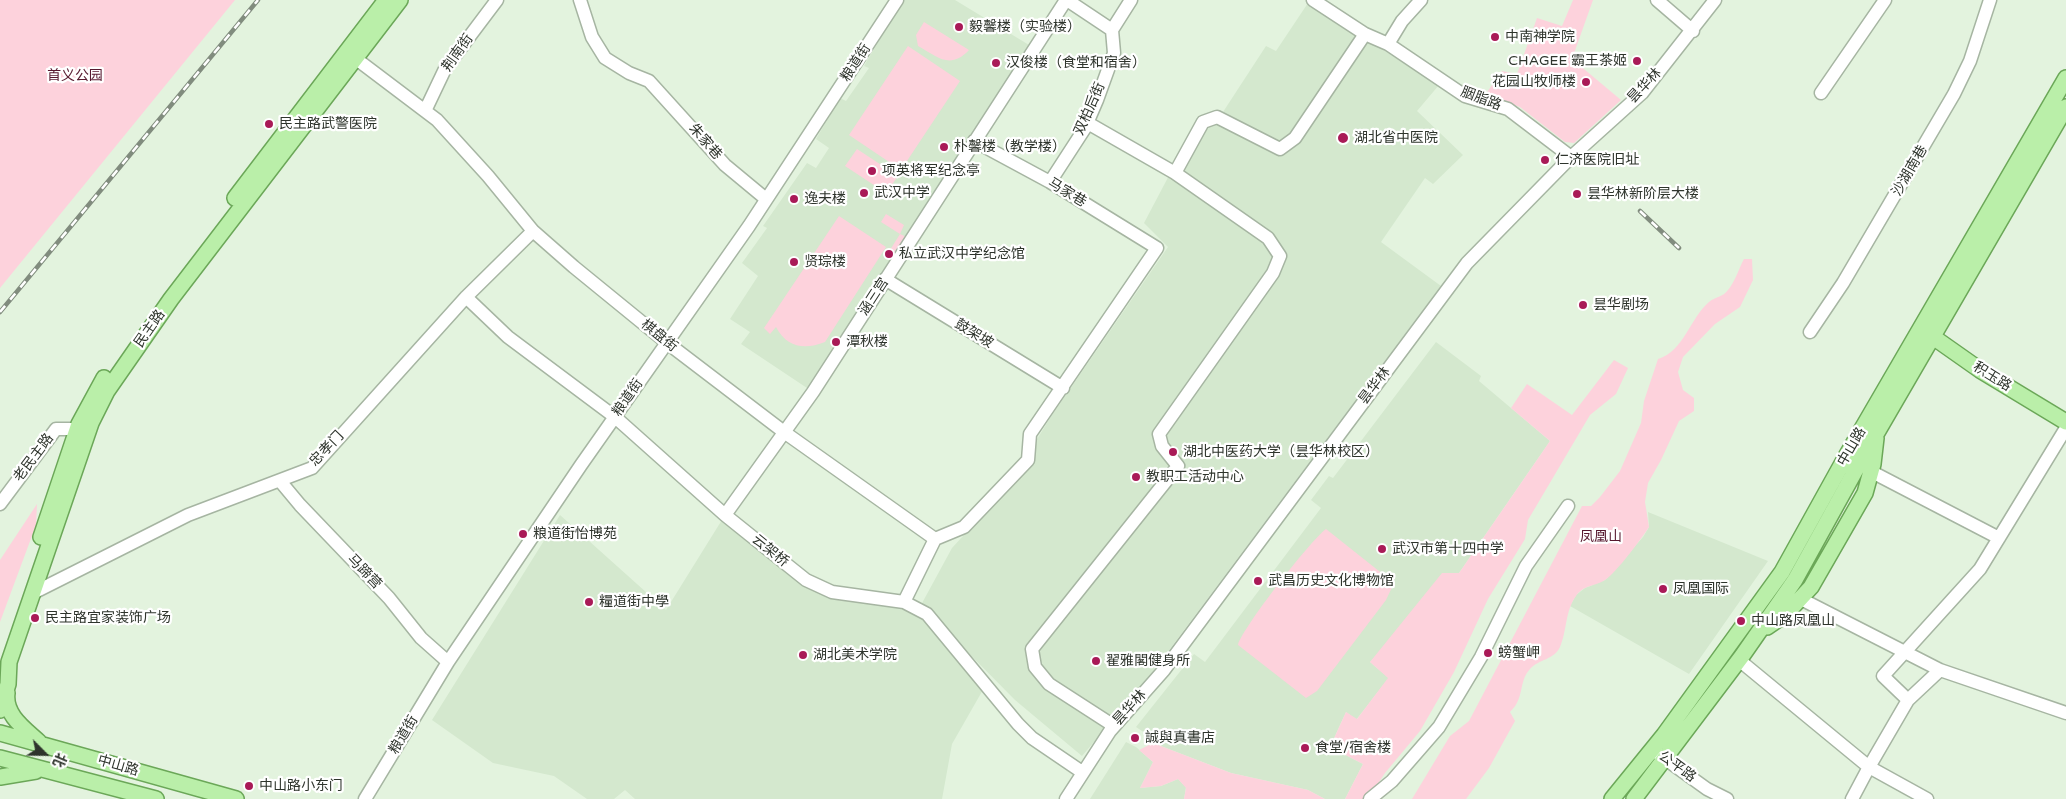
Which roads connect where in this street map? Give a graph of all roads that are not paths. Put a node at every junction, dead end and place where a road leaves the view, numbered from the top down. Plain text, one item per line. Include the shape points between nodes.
1 (386, 0) edge
2 (400, 0) edge
3 (497, 0) edge
4 (580, 0) edge
5 (897, 0) edge
6 (1067, 0) edge
7 (1131, 0) edge
8 (1314, 0) edge
9 (1421, 0) edge
10 (1658, 0) edge
11 (1715, 0) edge
12 (1885, 0) edge
13 (1990, 0) edge
14 (1112, 30) junction
15 (1693, 31) junction
16 (1365, 34) junction
17 (1388, 44) junction
18 (355, 58) junction
19 (2066, 78) edge
20 (1821, 93) dead end
21 (2066, 107) edge
22 (425, 111) junction
23 (1086, 122) junction
24 (974, 141) junction
25 (1571, 156) junction
26 (1175, 172) junction
27 (1050, 182) junction
28 (766, 199) junction
29 (533, 231) junction
30 (886, 279) junction
31 (466, 297) junction
32 (1929, 329) junction
33 (1810, 332) dead end
34 (666, 342) junction
35 (1063, 388) junction
36 (2066, 412) edge
37 (615, 417) junction
38 (2066, 422) edge
39 (2066, 428) edge
40 (78, 429) junction
41 (784, 432) junction
42 (1876, 435) junction
43 (1872, 472) junction
44 (280, 481) junction
45 (0, 504) edge
46 (1568, 506) dead end
47 (724, 515) junction
48 (1999, 538) junction
49 (935, 539) junction
50 (33, 593) junction
51 (1801, 599) junction
52 (904, 602) junction
53 (1761, 630) junction
54 (1905, 652) junction
55 (0, 660) edge
56 (1739, 660) junction
57 (448, 662) junction
58 (1940, 670) junction
59 (8, 684) junction
60 (1908, 700) junction
61 (0, 710) edge
62 (2066, 713) edge
63 (1114, 726) junction
64 (0, 733) edge
65 (40, 743) junction
66 (1653, 750) junction
67 (0, 758) edge
68 (1666, 760) junction
69 (1869, 768) junction
70 (42, 770) junction
71 (1082, 772) junction
72 (0, 777) edge
73 (156, 799) edge
74 (236, 799) edge
75 (365, 799) edge
76 (1066, 799) edge
77 (1370, 799) edge
78 (1612, 799) edge
79 (1634, 799) edge
80 (1727, 799) edge
81 (1852, 799) edge
82 (1927, 799) edge

1 - 40 main road, 民主路 via 163,293 98,385
2 - 18 main road, 民主路
3 - 22 street, 荆南街 via 445,68
4 - 28 street, 朱家巷 via 592,37 605,58 649,81 725,165
5 - 28 street, 粮道街
6 - 14 street
6 - 24 street, 涵三宫
7 - 14 street
8 - 16 street, 胭脂路
9 - 17 street via 1402,21
10 - 15 street
11 - 15 street, 昙华林
12 - 20 street
13 - 33 street, 沙湖南巷 via 1970,61 1954,94 1844,283
14 - 23 street, 双柏后街 via 1114,53
15 - 25 street, 昙华林 via 1642,93
16 - 17 street, 胭脂路
16 - 26 street via 1295,138 1280,149 1217,117 1203,122
17 - 25 street, 胭脂路 via 1466,96 1508,109
18 - 22 street, 棋盘街
18 - 50 main road, 民主路 via 171,299 107,391 91,423
19 - 32 main road, 中山路
21 - 32 main road, 中山路
22 - 29 street, 棋盘街 via 488,176
23 - 26 street
23 - 27 street, 双柏后街
24 - 27 street, 马家巷
24 - 30 street, 涵三宫
25 - 63 street, 昙华林 via 1467,263 1164,670
26 - 63 street via 1268,238 1280,256 1273,273 1159,434 1162,446 1178,466 1032,649 1035,666 1049,684
27 - 35 street, 马家巷 via 1157,248
28 - 34 street, 粮道街
29 - 31 street, 忠孝门
29 - 34 street, 棋盘街
30 - 35 street, 鼓架坡
30 - 41 street, 涵三宫
31 - 37 street, 云架桥 via 508,337
31 - 44 street, 忠孝门 via 312,468
32 - 36 main road, 积玉路
32 - 38 main road, 积玉路 via 1980,370
32 - 42 main road, 中山路
32 - 66 main road, 中山路 via 1782,572
34 - 37 street, 粮道街
34 - 41 street, 棋盘街
35 - 49 street via 1030,434 1028,460 964,527
37 - 47 street, 云架桥
37 - 57 street, 粮道街
39 - 48 street
40 - 45 street, 老民主路 via 56,429
40 - 55 main road, 民主路
41 - 47 street, 涵三宫
41 - 49 street, 棋盘街
42 - 43 main road
42 - 53 main road, 中山路 via 1795,580
43 - 48 street
43 - 51 main road via 1865,493
44 - 50 street, 忠孝门 via 188,515
44 - 57 street, 马蹄营 via 390,598 421,638
46 - 77 street via 1526,566 1481,657 1439,726 1392,782
47 - 52 street, 云架桥 via 806,580 832,592
48 - 54 street via 1980,569
49 - 52 street
50 - 59 main road, 民主路 via 9,662
51 - 53 main road via 1786,614
51 - 54 street
52 - 71 street, 云架桥 via 927,614 1032,738
53 - 56 main road, 中山路
54 - 58 street
54 - 60 street via 1883,676
56 - 68 main road, 中山路
56 - 69 street
57 - 75 street, 粮道街
58 - 60 street
58 - 62 street
59 - 61 main road, 民主路
59 - 65 main road via 6,699 15,720
60 - 69 street
63 - 71 street, 昙华林
64 - 65 main road, 中山路
65 - 74 main road, 中山路
66 - 68 street, 公平路
66 - 78 main road, 中山路
67 - 70 main road, 中山路
68 - 79 main road, 中山路
68 - 80 street, 公平路
69 - 81 street
69 - 82 street
70 - 72 main road
70 - 73 main road, 中山路
71 - 76 street, 昙华林

